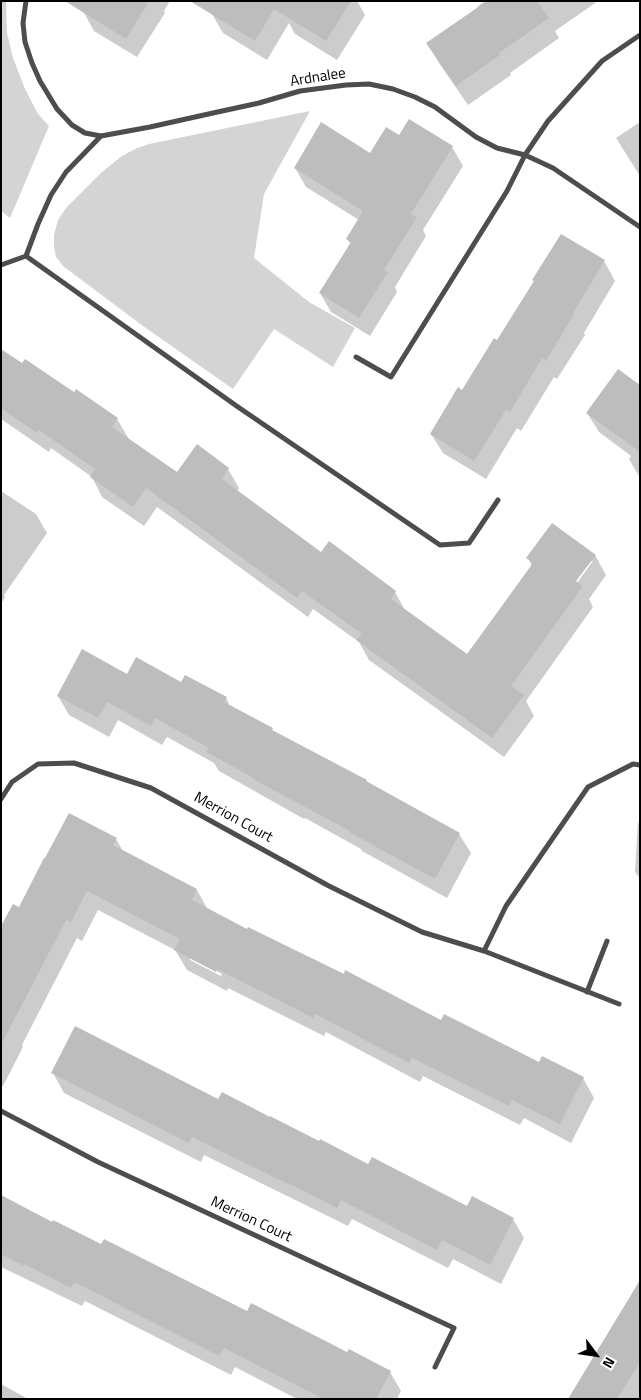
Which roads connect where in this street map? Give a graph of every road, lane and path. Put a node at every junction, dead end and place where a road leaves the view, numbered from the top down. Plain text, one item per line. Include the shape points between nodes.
1 (26, 1) edge
2 (640, 35) edge
3 (101, 136) junction
4 (525, 155) junction
5 (640, 227) edge
6 (26, 256) junction
7 (1, 265) edge
8 (356, 357) dead end
9 (498, 500) dead end
10 (640, 765) edge
11 (1, 799) edge
12 (607, 941) dead end
13 (484, 951) junction
14 (588, 992) junction
15 (619, 1004) dead end
16 (1, 1111) edge
17 (435, 1367) dead end

1 - 3 street, Ardnalee via 23,23 26,42 40,81 57,109 72,125 85,133
2 - 4 street via 602,61 548,121
3 - 4 street, Ardnalee via 300,91 369,84 415,97 435,107 476,137 497,148
3 - 6 street via 66,172 51,195
4 - 5 street, Ardnalee via 553,168
4 - 8 street via 507,191 391,377
6 - 7 street
6 - 9 street via 440,545 469,543
10 - 13 street via 633,764 588,788 506,906
11 - 13 street, Merrion Court via 12,782 38,764 74,763 151,788 329,886 422,932
12 - 14 street
13 - 14 street, Merrion Court
14 - 15 street, Merrion Court
16 - 17 street, Merrion Court via 107,1166 454,1328

